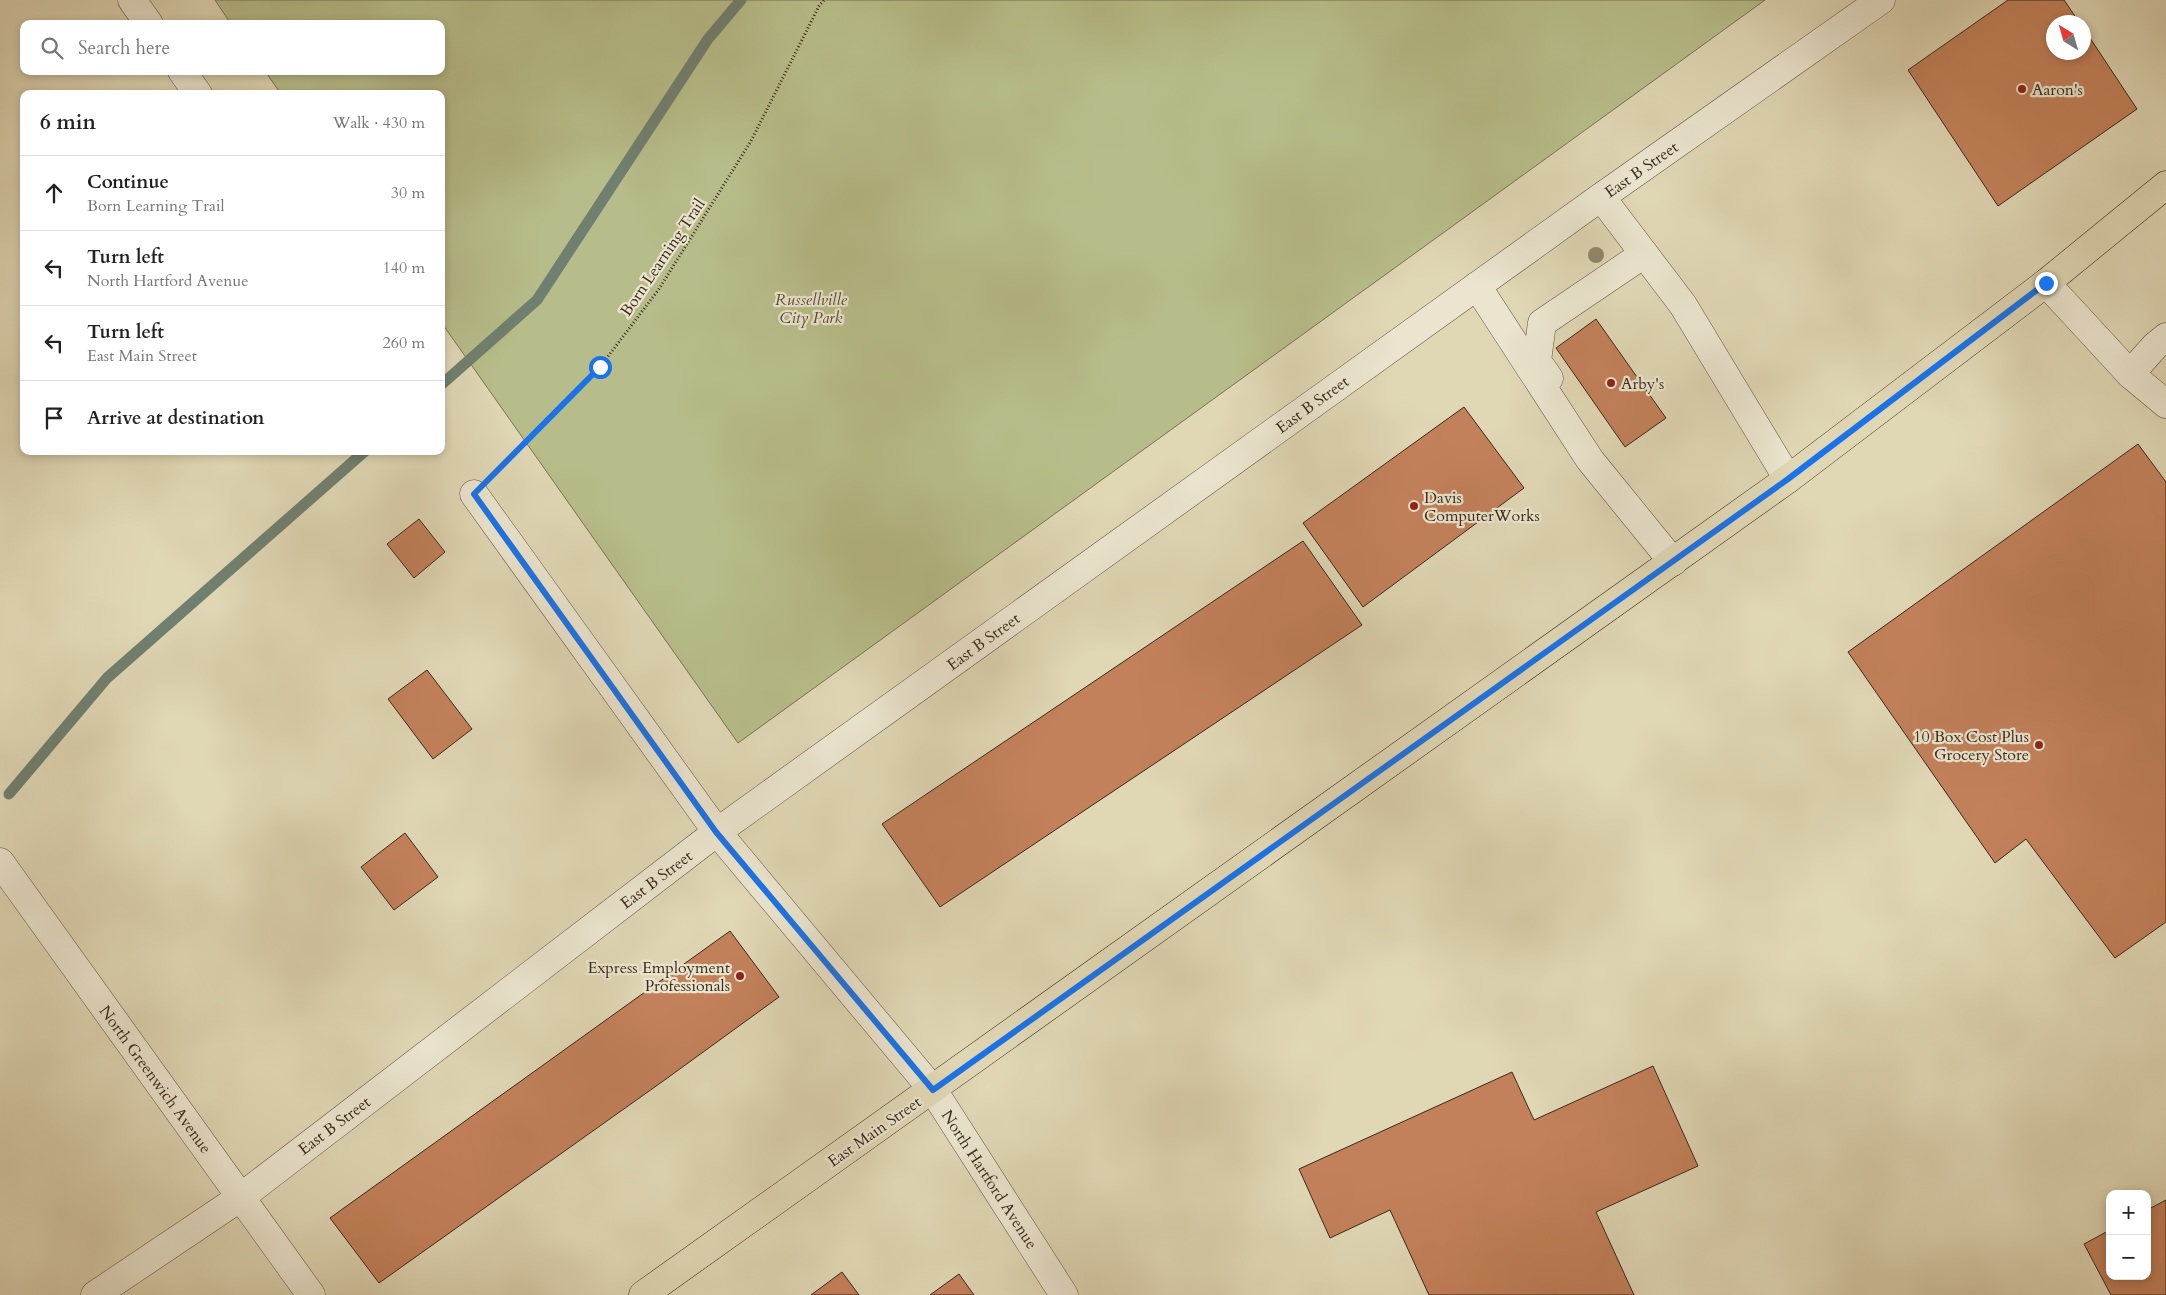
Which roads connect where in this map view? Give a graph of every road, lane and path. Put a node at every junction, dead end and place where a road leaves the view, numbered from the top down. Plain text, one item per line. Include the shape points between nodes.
1 (132, 0) edge
2 (824, 0) edge
3 (1881, 0) edge
4 (145, 20) edge
5 (185, 75) edge
6 (195, 90) edge
7 (2166, 185) edge
8 (1601, 197) junction
9 (1644, 254) junction
10 (2046, 283) junction
11 (1477, 286) junction
12 (2166, 337) edge
13 (2130, 374) junction
14 (2166, 404) edge
15 (1598, 471) junction
16 (1788, 479) junction
17 (474, 494) joint
18 (1673, 562) junction
19 (716, 832) junction
20 (0, 862) edge
21 (933, 1090) junction
22 (241, 1197) junction
23 (95, 1295) edge
24 (311, 1295) edge
25 (643, 1295) edge
26 (1064, 1295) edge

1 - 4 street
2 - 17 path, Born Learning Trail via 751,142 659,289 600,367
3 - 8 street, East B Street
5 - 6 street
7 - 10 main road, East Main Street
8 - 9 street
8 - 11 street, East B Street
9 - 15 street via 1542,322 1537,361 1596,448
9 - 16 street via 1683,305
10 - 13 street
10 - 16 main road, East Main Street
11 - 15 street
11 - 19 street, East B Street
12 - 13 street
13 - 14 street
15 - 18 street
16 - 18 main road, East Main Street
17 - 19 street, North Hartford Avenue
18 - 21 main road, East Main Street
19 - 21 street, North Hartford Avenue
19 - 22 street, East B Street
20 - 22 street, North Greenwich Avenue
21 - 25 main road, East Main Street
21 - 26 street, North Hartford Avenue
22 - 23 street, East B Street
22 - 24 street, North Greenwich Avenue

